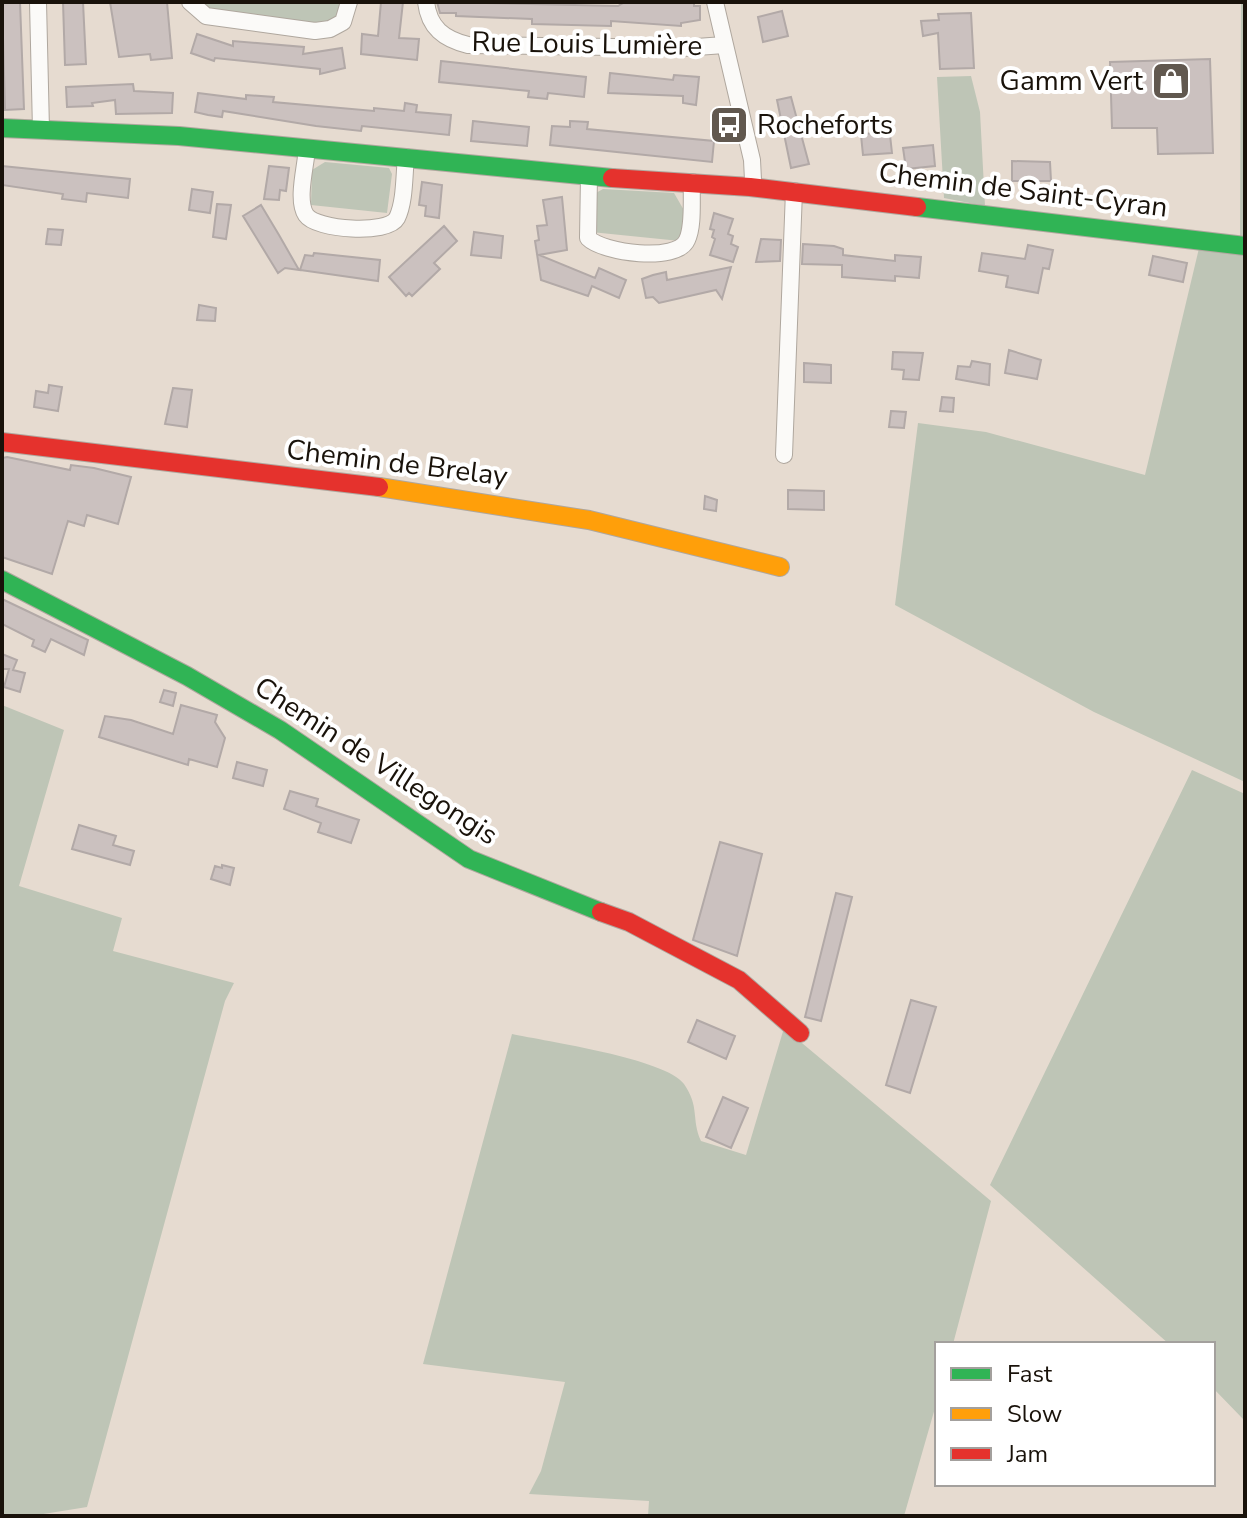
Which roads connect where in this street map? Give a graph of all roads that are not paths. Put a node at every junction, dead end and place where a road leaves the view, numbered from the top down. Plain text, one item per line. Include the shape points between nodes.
1 (38, 2) edge
2 (190, 2) edge
3 (349, 2) edge
4 (426, 2) edge
5 (715, 2) edge
6 (724, 45) junction
7 (2, 128) edge
8 (41, 130) junction
9 (307, 148) junction
10 (406, 157) junction
11 (589, 176) junction
12 (692, 182) junction
13 (750, 187) junction
14 (794, 191) junction
15 (1245, 246) edge
16 (2, 442) edge
17 (784, 455) dead end
18 (780, 567) dead end
19 (2, 580) edge
20 (800, 1033) dead end

1 - 8 street
2 - 3 street via 206,16 315,31 343,22
4 - 6 street, Rue Louis Lumière via 434,28 451,41 468,45
5 - 6 street
6 - 13 street via 752,160
7 - 8 street, Chemin de Saint-Cyran
8 - 9 street, Chemin de Saint-Cyran
9 - 10 street, Chemin de Saint-Cyran
9 - 10 street via 302,205 318,225 392,225 398,216
10 - 11 street, Chemin de Saint-Cyran
11 - 12 street, Chemin de Saint-Cyran
11 - 12 street via 588,238 595,246 666,254 687,242
12 - 13 street, Chemin de Saint-Cyran
13 - 14 street, Chemin de Saint-Cyran
14 - 15 street, Chemin de Saint-Cyran
14 - 17 street
16 - 18 street, Chemin de Brelay via 465,497 588,518
19 - 20 street, Chemin de Villegongis via 280,730 469,859 629,922 739,980

